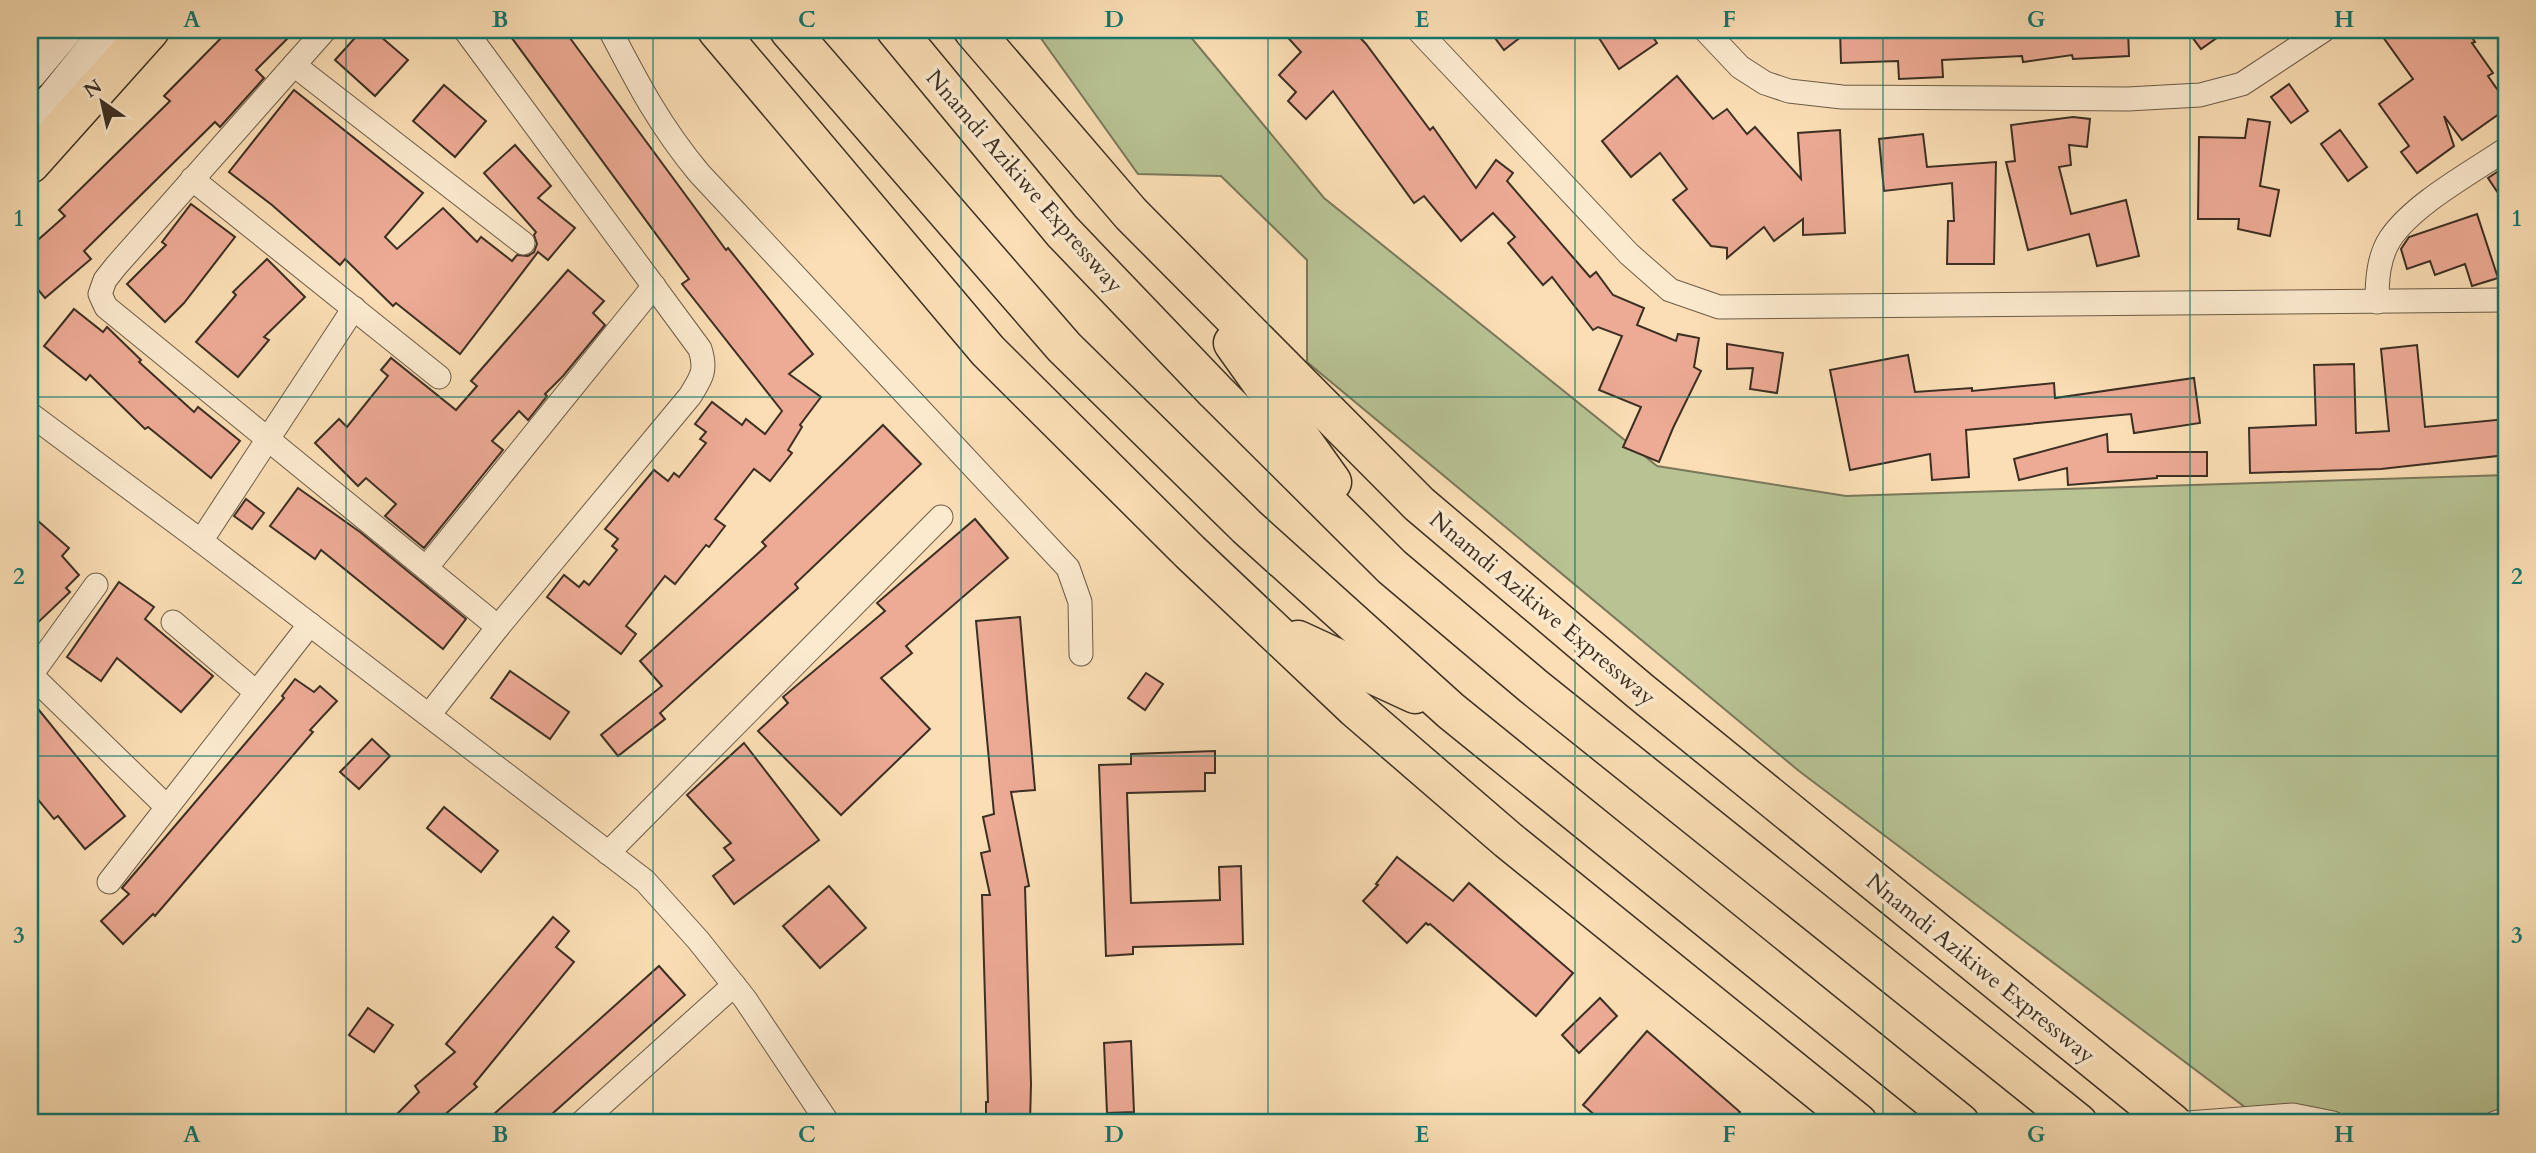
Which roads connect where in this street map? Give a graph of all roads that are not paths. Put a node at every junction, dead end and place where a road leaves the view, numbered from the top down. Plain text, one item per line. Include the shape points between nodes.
1 (66, 30) edge
2 (108, 30) edge
3 (150, 30) edge
4 (325, 30) edge
5 (465, 30) edge
6 (610, 30) edge
7 (717, 30) edge
8 (789, 30) edge
9 (896, 30) edge
10 (973, 30) edge
11 (1418, 30) edge
12 (1705, 30) edge
13 (2324, 30) edge
14 (294, 65) junction
15 (30, 73) edge
16 (30, 127) edge
17 (2506, 149) edge
18 (30, 164) edge
19 (192, 179) junction
20 (523, 243) dead end
21 (1169, 252) junction
22 (654, 286) junction
23 (2506, 300) edge
24 (2377, 303) junction
25 (354, 308) junction
26 (439, 377) dead end
27 (30, 414) edge
28 (267, 440) junction
29 (941, 517) dead end
30 (201, 541) junction
31 (1392, 567) junction
32 (426, 568) junction
33 (96, 585) dead end
34 (173, 622) dead end
35 (310, 624) junction
36 (498, 626) junction
37 (1267, 626) junction
38 (1081, 654) dead end
39 (30, 674) edge
40 (256, 692) junction
41 (1451, 710) junction
42 (429, 715) junction
43 (167, 807) junction
44 (608, 853) junction
45 (109, 883) dead end
46 (734, 985) junction
47 (2506, 1119) edge
48 (581, 1123) edge
49 (828, 1123) edge
50 (1858, 1123) edge
51 (1960, 1123) edge
52 (2078, 1123) edge
53 (2172, 1123) edge
54 (2188, 1123) edge
55 (2333, 1123) edge
56 (2495, 1123) edge

1 - 15 main road
2 - 16 main road
3 - 18 highway
4 - 14 street
5 - 22 street
6 - 38 street via 650,107 699,173 1068,568 1080,602
7 - 37 highway via 988,351
8 - 41 highway via 1064,348 1247,527
9 - 31 highway, Nnamdi Azikiwe Expressway via 1062,231
10 - 21 highway, Nnamdi Azikiwe Expressway
11 - 24 street via 1629,254 1670,290 1719,307
12 - 13 street via 1740,67 1765,83 1790,91 1855,97 2129,99 2200,95 2242,84
14 - 19 street
14 - 20 street
17 - 24 street via 2403,223 2389,241 2378,274
19 - 25 street
19 - 28 street via 116,266 100,294 106,307
21 - 31 highway
21 - 53 highway, Nnamdi Azikiwe Expressway via 1419,504 1640,691
22 - 32 street
22 - 36 street via 700,349 705,362 702,377
23 - 24 street
25 - 26 street
25 - 28 street
27 - 30 street
28 - 30 street
28 - 32 street
29 - 44 street
30 - 35 street
31 - 52 highway, Nnamdi Azikiwe Expressway via 1533,686
32 - 36 street
33 - 39 street
34 - 40 street
35 - 40 street
35 - 42 street
36 - 42 street
37 - 41 highway
37 - 50 highway via 1508,840
39 - 43 street
40 - 43 street
41 - 51 highway
42 - 44 street
43 - 45 street
44 - 46 street via 645,881
46 - 48 street
46 - 49 street
47 - 56 street
54 - 55 street via 2293,1115

